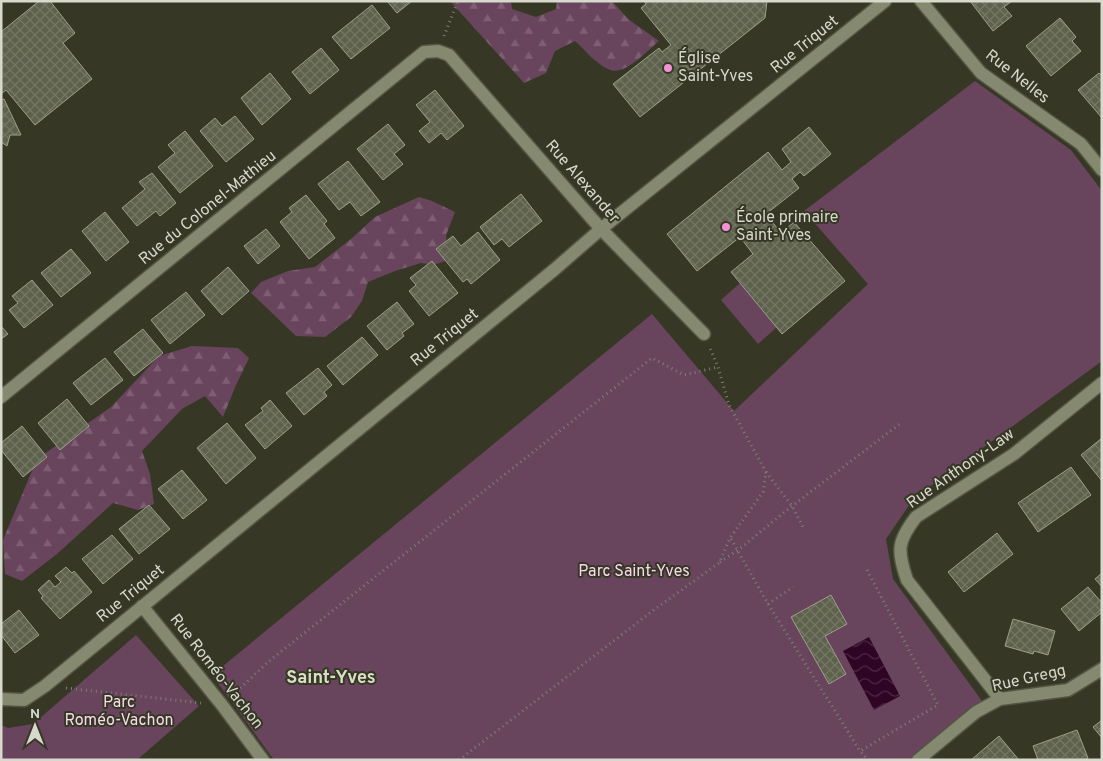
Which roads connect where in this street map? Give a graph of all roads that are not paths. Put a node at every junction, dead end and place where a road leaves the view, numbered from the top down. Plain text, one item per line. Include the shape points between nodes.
1 (885, 1) edge
2 (921, 1) edge
3 (438, 51) joint
4 (1102, 170) edge
5 (601, 229) junction
6 (704, 334) road end
7 (1102, 383) edge
8 (1, 397) edge
9 (142, 606) junction
10 (1102, 669) edge
11 (1, 699) edge
12 (1000, 699) junction
13 (263, 760) edge
14 (918, 760) edge

1 - 5 street, Rue Triquet
2 - 4 street, Rue Nelles via 981,74 1081,144
3 - 5 street, Rue Alexander via 449,55
3 - 8 street, Rue du Colonel-Mathieu via 424,52
5 - 6 street, Rue Alexander
5 - 9 street, Rue Triquet
7 - 12 street, Rue Anthony-Law via 1014,454 916,517 904,532 899,548 907,580
9 - 11 street, Rue Triquet via 24,700
9 - 13 street, Rue Roméo-Vachon
10 - 12 street, Rue Gregg via 1068,690
12 - 14 street, Rue Gregg via 976,712

